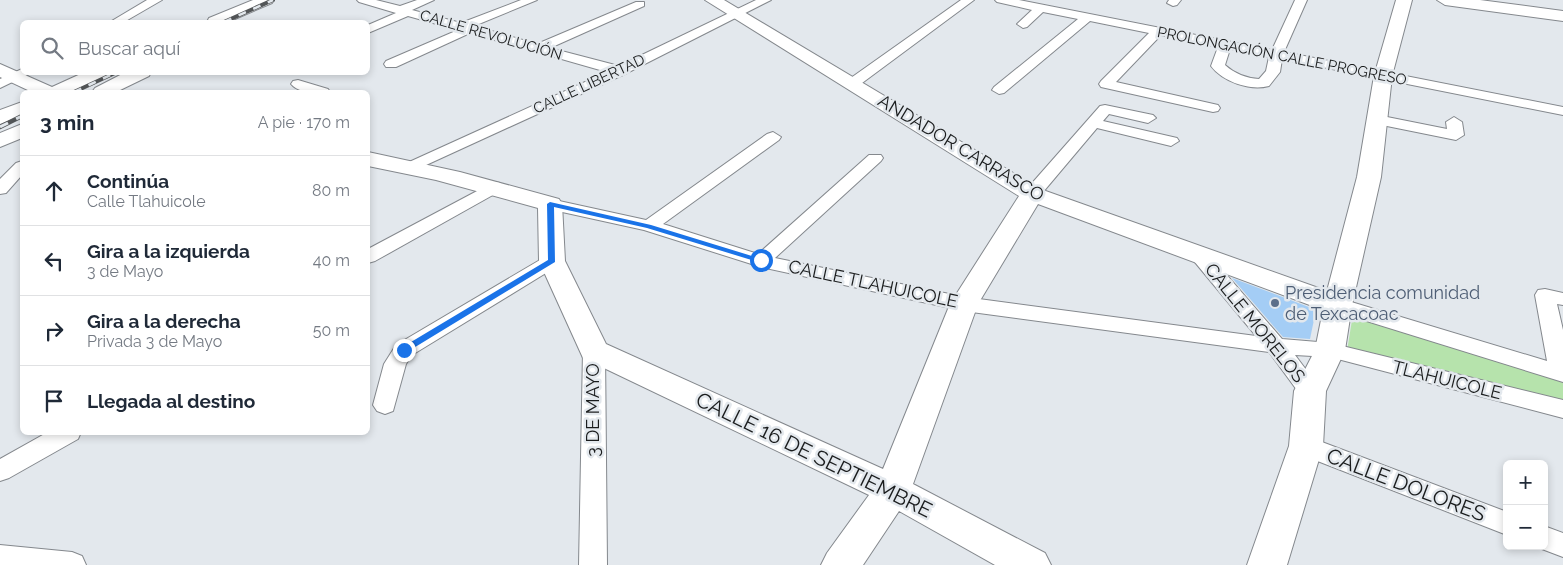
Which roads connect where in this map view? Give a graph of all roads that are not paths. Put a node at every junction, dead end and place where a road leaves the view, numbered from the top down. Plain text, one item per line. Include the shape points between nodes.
1 (156, 0) edge
2 (363, 0) edge
3 (428, 0) edge
4 (531, 0) edge
5 (713, 0) edge
6 (765, 0) edge
7 (968, 0) edge
8 (1001, 0) edge
9 (1301, 0) edge
10 (1404, 0) edge
11 (1445, 0) edge
12 (272, 2) edge
13 (640, 4) dead end
14 (1040, 8) junction
15 (405, 11) junction
16 (736, 14) junction
17 (1563, 16) edge
18 (1088, 18) junction
19 (120, 20) edge
20 (221, 20) edge
21 (245, 20) edge
22 (1023, 24) dead end
23 (370, 28) edge
24 (466, 28) junction
25 (1158, 31) junction
26 (1225, 45) junction
27 (538, 48) junction
28 (1276, 55) junction
29 (391, 64) dead end
30 (620, 71) junction
31 (95, 75) edge
32 (136, 75) edge
33 (11, 76) edge
34 (1383, 76) junction
35 (853, 83) junction
36 (298, 84) dead end
37 (42, 90) edge
38 (61, 90) edge
39 (106, 90) edge
40 (317, 90) edge
41 (999, 90) dead end
42 (1213, 108) dead end
43 (20, 109) edge
44 (1563, 111) edge
45 (0, 118) edge
46 (1148, 118) dead end
47 (1377, 120) junction
48 (1454, 122) dead end
49 (1094, 123) junction
50 (20, 131) edge
51 (773, 137) dead end
52 (0, 141) edge
53 (1171, 141) dead end
54 (875, 158) dead end
55 (370, 159) edge
56 (413, 166) junction
57 (20, 168) edge
58 (494, 187) junction
59 (0, 189) edge
60 (1032, 194) junction
61 (550, 204) junction
62 (649, 226) junction
63 (371, 251) edge
64 (1199, 255) junction
65 (552, 260) junction
66 (761, 260) junction
67 (1563, 299) edge
68 (964, 304) junction
69 (1338, 305) junction
70 (1276, 346) junction
71 (1330, 350) junction
72 (594, 351) junction
73 (1562, 374) edge
74 (1310, 391) junction
75 (385, 405) dead end
76 (1563, 409) edge
77 (64, 435) edge
78 (1306, 446) junction
79 (0, 471) edge
80 (893, 490) junction
81 (1503, 522) edge
82 (1548, 539) edge
83 (1563, 545) edge
84 (0, 557) edge
85 (72, 565) edge
86 (593, 565) edge
87 (841, 565) edge
88 (1031, 565) edge
89 (1267, 565) edge

1 - 19 street
2 - 15 street, CALLE REVOLUCIÓN
3 - 15 street
4 - 24 street
5 - 16 street, ANDADOR CARRASCO
6 - 16 street, CALLE LIBERTAD
7 - 35 street
8 - 14 street, PROLONGACIÓN CALLE PROGRESO
9 - 28 street
10 - 34 street
11 - 17 street
12 - 20 street
12 - 21 street
13 - 27 street
14 - 18 street, PROLONGACIÓN CALLE PROGRESO
14 - 22 street
15 - 23 street
15 - 24 street, CALLE REVOLUCIÓN
16 - 30 street, CALLE LIBERTAD
16 - 35 street, ANDADOR CARRASCO
18 - 25 street, PROLONGACIÓN CALLE PROGRESO
18 - 41 street
24 - 27 street, CALLE REVOLUCIÓN
24 - 29 street
25 - 26 street, PROLONGACIÓN CALLE PROGRESO
25 - 42 street via 1106,84
26 - 28 street, PROLONGACIÓN CALLE PROGRESO
26 - 28 street via 1218,66 1227,74 1260,84 1273,72
27 - 30 street, CALLE REVOLUCIÓN
28 - 34 street, PROLONGACIÓN CALLE PROGRESO
30 - 56 street, CALLE LIBERTAD
31 - 38 street
32 - 39 street
33 - 37 street
34 - 44 street, PROLONGACIÓN CALLE PROGRESO
34 - 47 street
35 - 60 street, ANDADOR CARRASCO
36 - 40 street
43 - 45 street
46 - 49 street via 1105,109
47 - 48 street via 1456,136
47 - 69 street via 1369,177
49 - 53 street
49 - 60 street
50 - 52 street
51 - 62 street
54 - 66 street
55 - 56 street, CALLE TLAHUICOLE
56 - 58 street, CALLE TLAHUICOLE
57 - 59 street
58 - 61 street, CALLE TLAHUICOLE
58 - 63 street
60 - 64 street, ANDADOR CARRASCO
60 - 68 street
61 - 62 street, CALLE TLAHUICOLE
61 - 65 street, 3 DE MAYO
62 - 66 street, CALLE TLAHUICOLE
64 - 69 street, ANDADOR CARRASCO
64 - 70 street, CALLE MORELOS
65 - 72 street, 3 DE MAYO
65 - 75 street via 404,350 395,364
66 - 68 street, CALLE TLAHUICOLE
67 - 73 street via 1545,295
68 - 70 street, CALLE TLAHUICOLE
68 - 80 street
69 - 71 street
69 - 73 street
70 - 71 street, CALLE TLAHUICOLE
70 - 74 street, CALLE MORELOS
71 - 74 street
71 - 76 street, TLAHUICOLE
72 - 80 street, CALLE 16 DE SEPTIEMBRE
72 - 86 street, 3 DE MAYO
74 - 78 street
77 - 79 street
78 - 81 street, CALLE DOLORES
78 - 89 street
80 - 87 street
80 - 88 street, CALLE 16 DE SEPTIEMBRE
82 - 83 street
84 - 85 street

